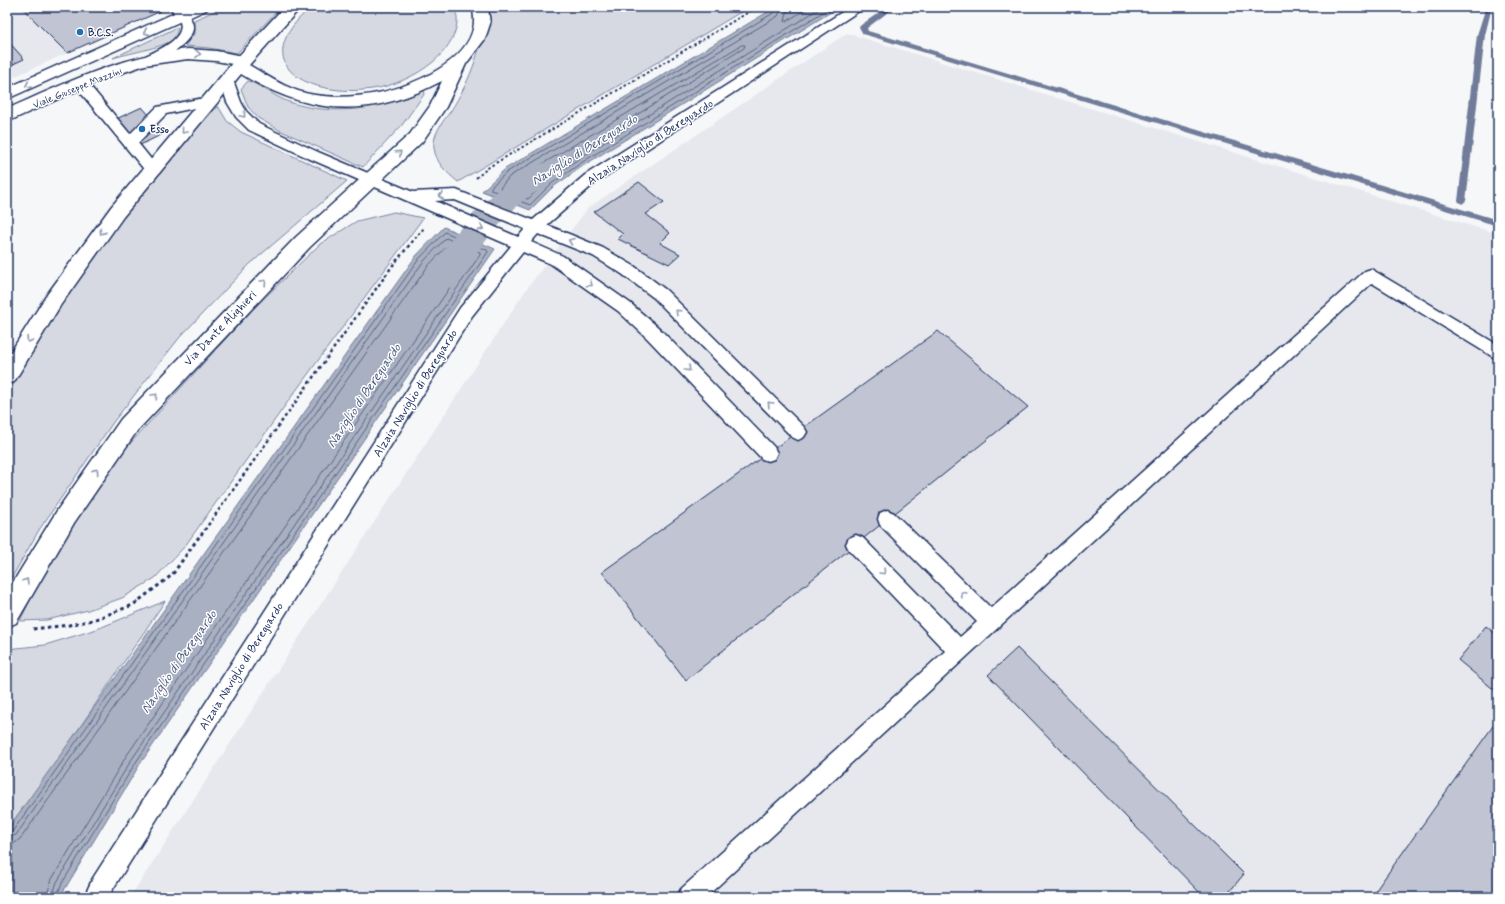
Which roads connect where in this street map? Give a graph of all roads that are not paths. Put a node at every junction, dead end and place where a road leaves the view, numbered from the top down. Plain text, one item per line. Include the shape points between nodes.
1 (201, 7) edge
2 (293, 7) edge
3 (480, 7) edge
4 (859, 7) edge
5 (180, 11) edge
6 (146, 61) junction
7 (241, 64) junction
8 (458, 64) junction
9 (227, 80) junction
10 (81, 84) junction
11 (7, 94) edge
12 (209, 101) junction
13 (7, 116) edge
14 (130, 142) junction
15 (152, 168) junction
16 (370, 179) junction
17 (411, 197) junction
18 (527, 224) junction
19 (513, 242) junction
20 (1498, 354) edge
21 (7, 376) edge
22 (798, 432) dead end
23 (768, 453) dead end
24 (887, 519) dead end
25 (856, 544) dead end
26 (7, 615) edge
27 (990, 622) junction
28 (959, 651) junction
29 (96, 897) edge
30 (689, 897) edge

1 - 5 main road, Viale Giuseppe Mazzini
2 - 7 main road
3 - 8 main road, Viale Giuseppe Mazzini via 480,35
4 - 18 lane, Alzaia Naviglio di Bereguardo via 590,179
5 - 6 lane via 186,23 186,31 175,46
5 -> 11 main road, Viale Giuseppe Mazzini
6 -> 7 main road, Viale Giuseppe Mazzini via 169,56 206,54
6 - 10 main road, Viale Giuseppe Mazzini via 111,71
7 - 8 main road, Viale Giuseppe Mazzini via 291,94 313,100 337,102 385,97 406,91
7 - 9 main road
16 -> 8 main road, Via Dante Alighieri via 416,138 438,107
9 - 12 main road
9 -> 16 lane via 234,102 241,114 254,127
10 - 13 main road, Viale Giuseppe Mazzini
10 - 14 lane
12 - 14 lane via 162,110
12 -> 15 main road
14 - 15 lane
15 -> 21 main road via 117,212 53,302
16 - 17 lane
26 -> 16 main road, Via Dante Alighieri via 66,516 129,425 303,242
18 -> 17 lane via 456,195
17 -> 19 lane
18 - 19 lane, Alzaia Naviglio di Bereguardo
22 -> 18 lane via 660,294 598,252
19 -> 23 lane via 557,260 624,307 653,333
19 - 29 lane, Alzaia Naviglio di Bereguardo via 466,312
20 - 27 lane via 1371,275
27 -> 24 lane
25 -> 28 lane
27 - 28 lane
28 - 30 lane

